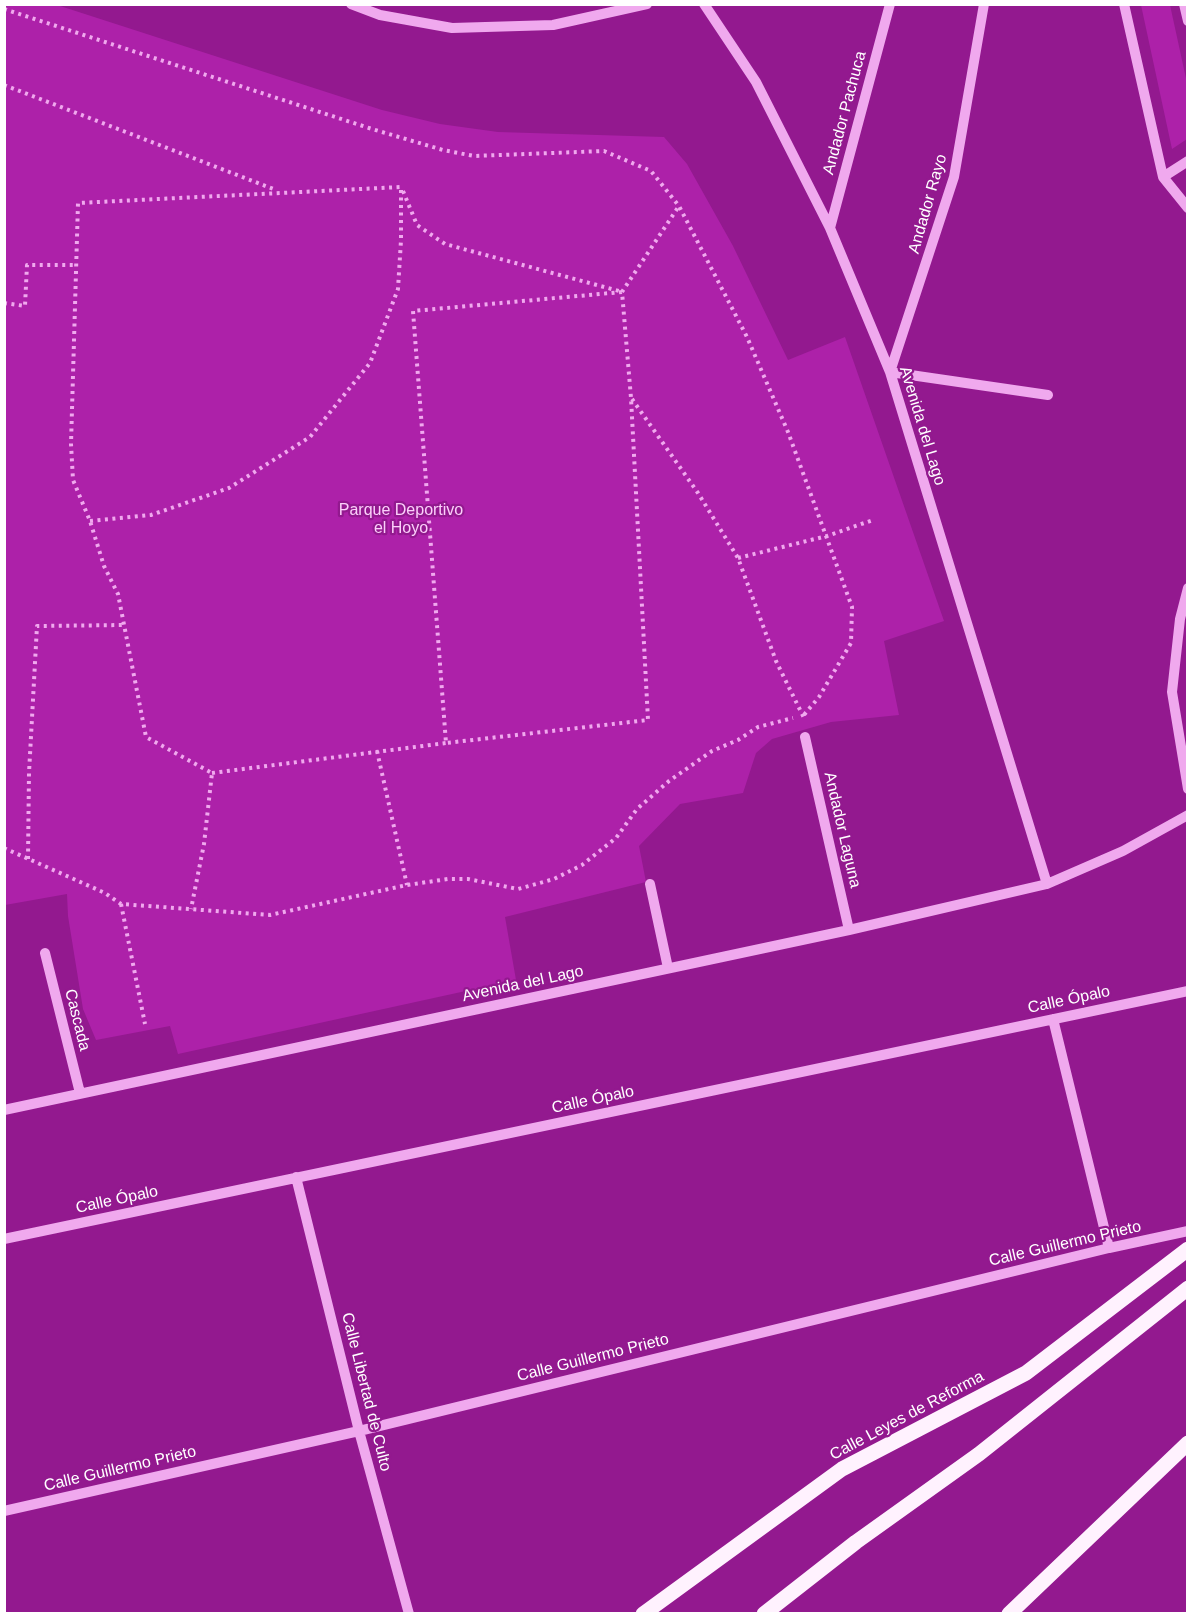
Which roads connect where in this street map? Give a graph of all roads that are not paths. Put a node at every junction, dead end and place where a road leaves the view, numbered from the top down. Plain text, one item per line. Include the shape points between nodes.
1 (351, 4) edge
2 (647, 4) edge
3 (704, 4) edge
4 (890, 4) edge
5 (984, 4) edge
6 (1124, 4) edge
7 (1184, 4) edge
8 (1188, 21) edge
9 (1188, 161) edge
10 (1163, 177) junction
11 (1188, 208) edge
12 (830, 228) junction
13 (890, 372) junction
14 (1048, 395) dead end
15 (1188, 588) edge
16 (805, 736) road end
17 (1188, 789) edge
18 (1188, 816) edge
19 (650, 884) dead end
20 (1047, 884) junction
21 (849, 930) junction
22 (45, 953) dead end
23 (668, 968) junction
24 (1188, 991) edge
25 (1053, 1019) junction
26 (80, 1093) junction
27 (4, 1110) edge
28 (296, 1177) junction
29 (1188, 1231) edge
30 (4, 1239) edge
31 (1108, 1248) junction
32 (1188, 1249) edge
33 (1188, 1288) edge
34 (359, 1431) junction
35 (1188, 1443) edge
36 (4, 1510) edge
37 (409, 1614) edge
38 (643, 1614) edge
39 (764, 1614) edge
40 (1009, 1614) edge

1 - 2 street via 380,15 452,28 553,25
3 - 12 street, Avenida del Lago via 756,82
4 - 12 street, Andador Pachuca
5 - 13 street, Andador Rayo via 954,177
6 - 10 street
7 - 8 street
9 - 10 street
10 - 11 street
12 - 13 street, Avenida del Lago
13 - 14 street
13 - 20 street, Avenida del Lago
15 - 17 street via 1180,619 1172,692
16 - 21 street, Andador Laguna
18 - 20 street, Avenida del Lago via 1124,851
19 - 23 street
20 - 21 street, Avenida del Lago
21 - 23 street, Avenida del Lago
22 - 26 street, Cascada
23 - 26 street, Avenida del Lago
24 - 25 street, Calle Ópalo
25 - 28 street, Calle Ópalo
25 - 31 street
26 - 27 street, Avenida del Lago
28 - 30 street, Calle Ópalo
28 - 34 street, Calle Libertad de Culto
29 - 31 street, Calle Guillermo Prieto
31 - 34 street, Calle Guillermo Prieto
32 - 38 main road, Calle Leyes de Reforma via 1026,1373 842,1469
33 - 39 main road via 979,1454
34 - 36 street, Calle Guillermo Prieto
34 - 37 street, Calle Libertad de Culto
35 - 40 main road

